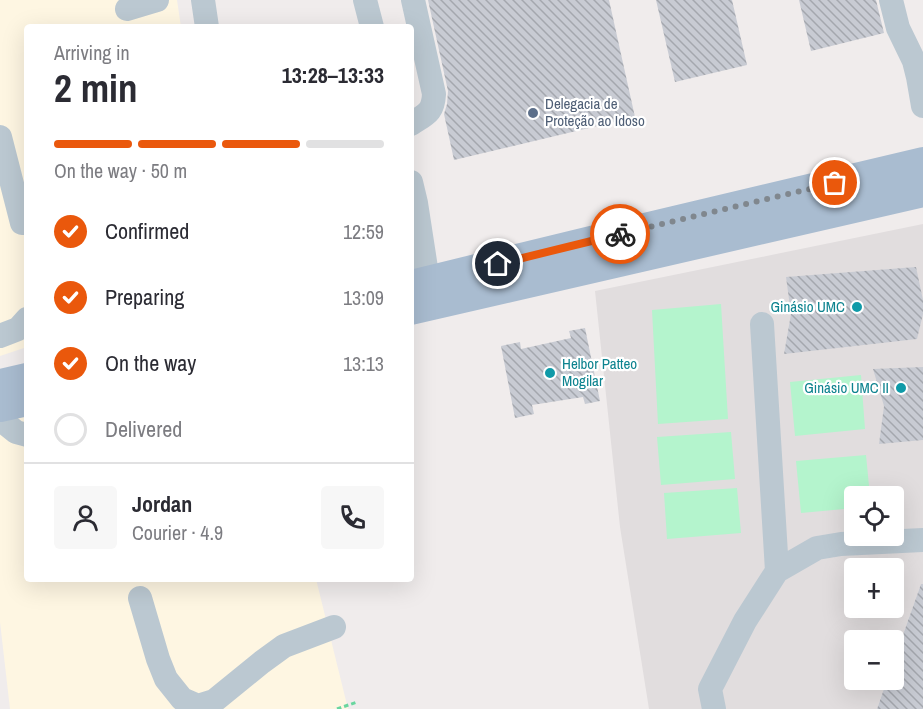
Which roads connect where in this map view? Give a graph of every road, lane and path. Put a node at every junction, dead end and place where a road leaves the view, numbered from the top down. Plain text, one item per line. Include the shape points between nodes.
1 (157, 0) edge
2 (203, 0) edge
3 (365, 0) edge
4 (413, 0) edge
5 (891, 0) edge
6 (126, 12) edge
7 (207, 24) edge
8 (371, 24) edge
9 (923, 106) edge
10 (414, 122) edge
11 (0, 137) edge
12 (923, 162) edge
13 (923, 192) edge
14 (414, 195) edge
15 (24, 224) edge
16 (420, 283) edge
17 (414, 309) edge
18 (24, 322) edge
19 (762, 324) dead end
20 (0, 336) edge
21 (24, 379) edge
22 (0, 384) edge
23 (24, 402) edge
24 (0, 407) edge
25 (0, 419) edge
26 (24, 434) edge
27 (923, 540) edge
28 (777, 571) junction
29 (140, 598) dead end
30 (333, 627) dead end
31 (357, 702) dead end
32 (337, 709) edge
33 (714, 709) edge

1 - 6 lane
2 - 7 lane
3 - 8 lane
4 - 10 lane via 434,94 430,111
5 - 9 lane via 916,69
11 - 15 lane
12 - 16 main road
13 - 17 main road
14 - 16 lane
18 - 20 lane
19 - 28 lane
21 - 22 main road
23 - 24 main road
25 - 26 lane
27 - 28 lane via 817,548
28 - 33 lane via 745,621 710,689
29 - 30 lane via 166,679 182,699 198,706 214,701 284,646
31 - 32 path

